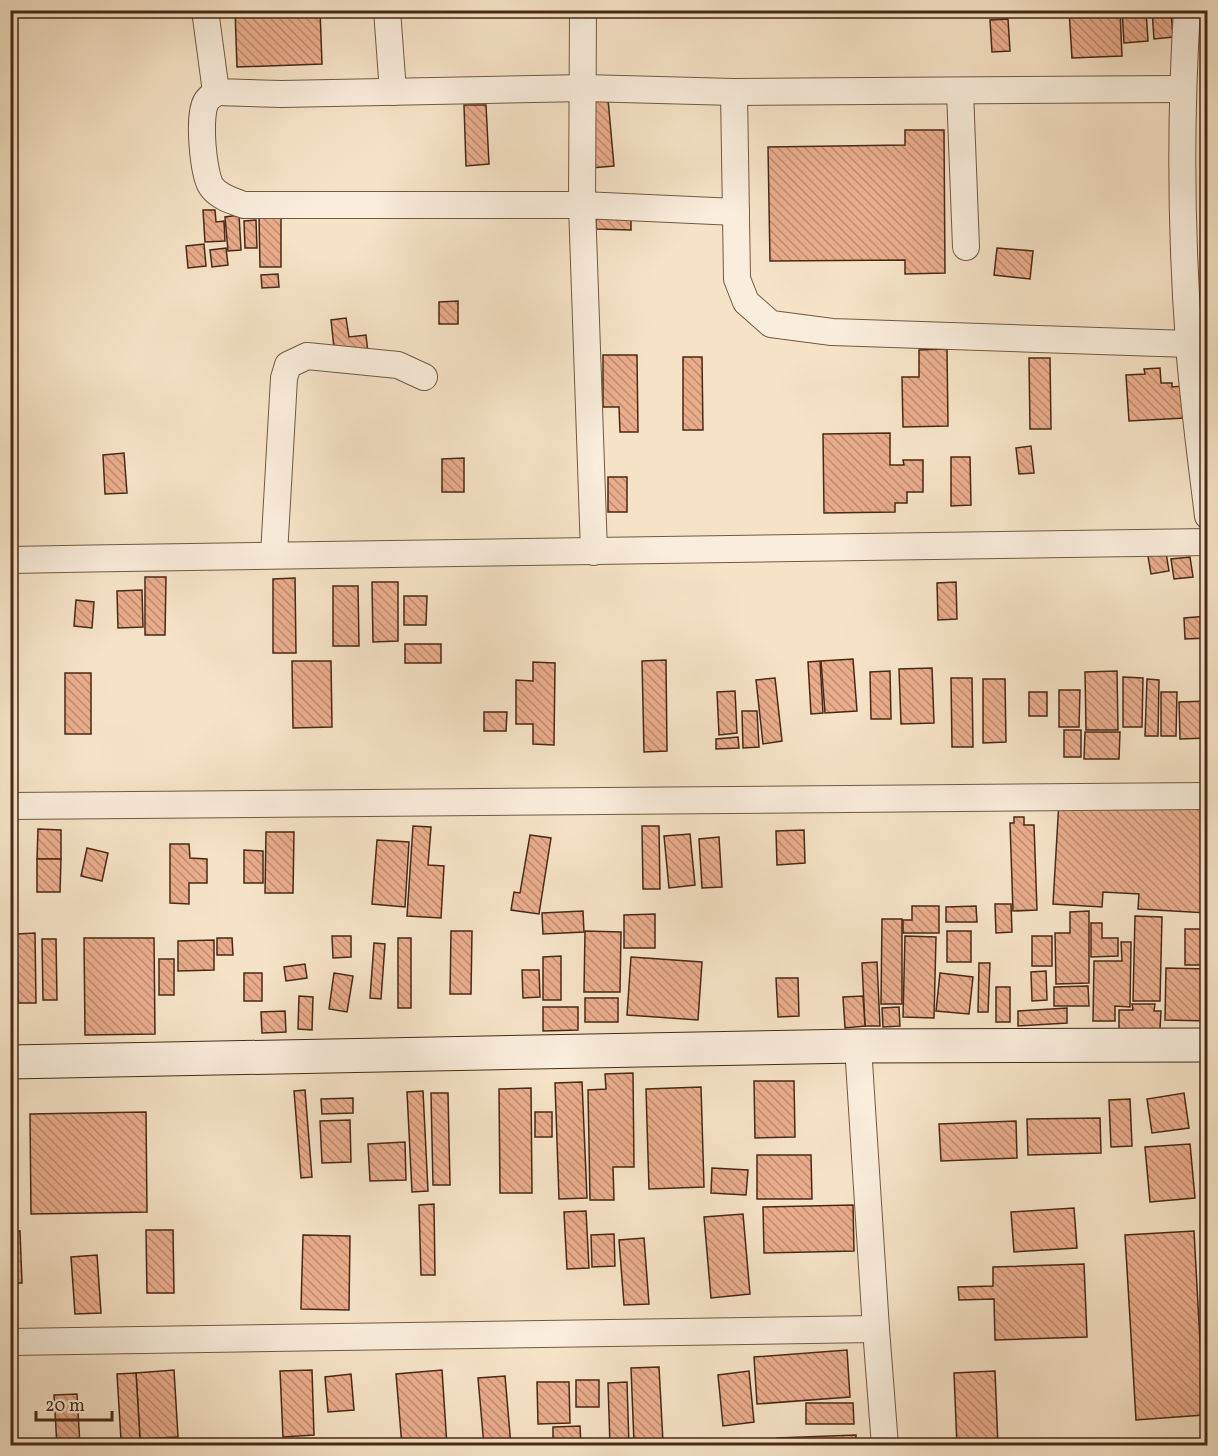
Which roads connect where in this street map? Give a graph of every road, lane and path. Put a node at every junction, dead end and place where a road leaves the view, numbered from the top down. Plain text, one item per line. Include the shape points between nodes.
1 (205, 10) edge
2 (387, 10) edge
3 (583, 10) edge
4 (1187, 10) edge
5 (584, 88) junction
6 (1182, 89) junction
7 (960, 90) junction
8 (216, 92) junction
9 (393, 92) junction
10 (734, 92) junction
11 (582, 205) junction
12 (736, 212) junction
13 (966, 247) dead end
14 (1189, 344) junction
15 (424, 377) dead end
16 (1208, 516) edge
17 (1208, 542) edge
18 (594, 552) junction
19 (274, 555) junction
20 (10, 560) edge
21 (1208, 796) edge
22 (10, 806) edge
23 (1208, 1045) edge
24 (858, 1046) junction
25 (10, 1062) edge
26 (876, 1329) junction
27 (10, 1342) edge
28 (885, 1446) edge

1 - 8 street
2 - 9 street
3 - 5 street
4 - 6 street
5 - 9 street
5 - 10 street
5 - 11 street
6 - 7 street
6 - 14 street
7 - 10 street
7 - 13 street
8 - 9 street
8 - 11 street via 205,103 201,132 205,163 211,186 225,199 244,206
10 - 12 street
11 - 12 street
11 - 18 street
12 - 14 street via 737,279 746,302 771,324 832,332
14 - 16 street
15 - 19 street via 398,365 307,356 288,365 284,378
17 - 18 street
18 - 19 street
19 - 20 street
21 - 22 street
23 - 24 street
24 - 25 street
24 - 26 street
26 - 27 street
26 - 28 street

